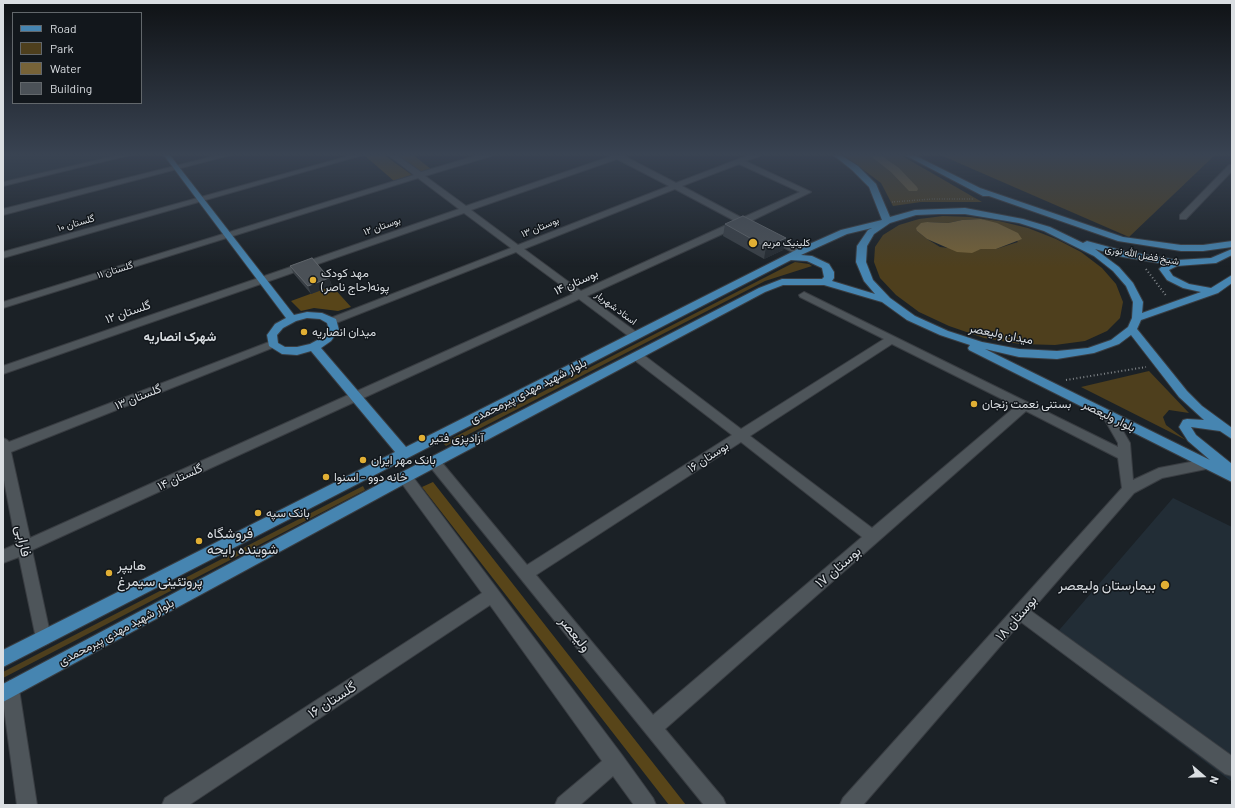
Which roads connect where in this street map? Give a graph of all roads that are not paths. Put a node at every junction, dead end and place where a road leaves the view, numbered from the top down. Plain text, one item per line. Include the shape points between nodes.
1 (81, 192) edge
2 (196, 192) edge
3 (227, 192) edge
4 (367, 192) edge
5 (442, 192) edge
6 (513, 192) edge
7 (661, 192) edge
8 (686, 192) edge
9 (806, 192) edge
10 (875, 192) edge
11 (983, 192) edge
12 (985, 192) edge
13 (1208, 192) edge
14 (201, 199) junction
15 (465, 209) junction
16 (3, 212) edge
17 (1183, 217) dead end
18 (742, 221) junction
19 (887, 221) junction
20 (1047, 229) junction
21 (228, 235) junction
22 (1074, 241) junction
23 (1232, 244) edge
24 (518, 248) junction
25 (1232, 252) edge
26 (794, 254) junction
27 (3, 255) edge
28 (1177, 263) junction
29 (1232, 278) edge
30 (262, 280) junction
31 (825, 282) junction
32 (1214, 291) junction
33 (580, 295) junction
34 (804, 295) dead end
35 (886, 300) junction
36 (3, 305) edge
37 (1137, 318) junction
38 (292, 319) junction
39 (332, 321) junction
40 (1132, 329) junction
41 (944, 333) junction
42 (635, 336) junction
43 (892, 339) junction
44 (273, 344) junction
45 (314, 347) junction
46 (637, 356) junction
47 (3, 370) edge
48 (356, 396) junction
49 (1024, 406) junction
50 (1108, 415) junction
51 (1228, 431) edge
52 (741, 436) junction
53 (4, 448) edge
54 (405, 455) junction
55 (1125, 456) junction
56 (434, 463) junction
57 (1206, 464) junction
58 (1232, 471) edge
59 (405, 477) junction
60 (1232, 477) edge
61 (1129, 488) junction
62 (873, 537) junction
63 (25, 547) junction
64 (3, 557) edge
65 (525, 574) junction
66 (492, 595) junction
67 (1020, 612) junction
68 (43, 638) junction
69 (3, 659) edge
70 (6, 691) edge
71 (652, 728) junction
72 (615, 762) junction
73 (1232, 767) edge
74 (27, 805) edge
75 (172, 805) edge
76 (565, 805) edge
77 (646, 805) edge
78 (716, 805) edge
79 (850, 805) edge

1 - 16 street
2 - 14 main road
3 - 14 street, گلستان ۱۰
4 - 21 street, گلستان ۱۱
5 - 15 street, استاد شهریار
6 - 15 street, بوستان ۱۲
7 - 24 street, بوستان ۱۳
8 - 18 street
9 - 18 street, بوستان ۱۴
10 - 19 main road
11 - 20 main road
12 - 23 main road via 1121,239 1181,248
13 - 17 street
14 - 21 main road
14 - 27 street, گلستان ۱۰
15 - 24 street, استاد شهریار
15 - 30 street, بوستان ۱۲
18 - 26 street
18 - 33 street, بوستان ۱۴
19 - 20 main road, میدان ولیعصر via 915,213 965,211 1020,220
19 - 26 main road, بلوار شهید مهدی پیرمحمدی via 844,232
19 - 35 main road, میدان ولیعصر via 871,232 862,246 861,262 869,281
20 - 22 main road, میدان ولیعصر
21 - 30 main road
21 - 36 street, گلستان ۱۱
22 - 28 main road, شیخ فضل الله نوری
22 - 37 main road, میدان ولیعصر via 1116,269 1130,286 1138,302
24 - 33 street, استاد شهریار
24 - 39 street, بوستان ۱۳
25 - 28 main road, شیخ فضل الله نوری via 1213,261
26 - 31 main road via 826,266 829,278
26 - 42 main road, بلوار شهید مهدی پیرمحمدی
28 - 32 main road via 1170,264 1164,269 1170,278 1191,288
29 - 32 main road
30 - 38 main road
30 - 47 street, گلستان ۱۲
31 - 35 main road
31 - 46 main road, بلوار شهید مهدی پیرمحمدی via 782,282
32 - 37 main road
33 - 42 street, استاد شهریار
33 - 48 street, بوستان ۱۴
34 - 43 street
35 - 41 main road, میدان ولیعصر via 911,318
37 - 40 main road, میدان ولیعصر
38 - 39 main road via 315,315
38 - 44 main road via 275,331
39 - 45 main road via 332,334 322,344
40 - 41 main road, میدان ولیعصر via 1115,342 1096,349 1057,355 1019,353 980,346
40 - 51 main road via 1183,394
41 - 50 main road, بلوار ولیعصر
42 - 54 main road, بلوار شهید مهدی پیرمحمدی
43 - 49 street
43 - 52 street, بوستان ۱۶
44 - 45 main road via 289,351
44 - 53 street, گلستان ۱۳
45 - 48 main road
46 - 52 street
46 - 56 main road, بلوار شهید مهدی پیرمحمدی
48 - 54 main road
48 - 63 street, گلستان ۱۴
49 - 55 street
49 - 62 street, بوستان ۱۷
50 - 55 street via 1124,443
50 - 57 main road, بلوار ولیعصر
51 - 58 main road via 1191,422 1185,427 1192,438
52 - 62 street
52 - 65 street, بوستان ۱۶
53 - 63 street, فارابی
54 - 56 main road
54 - 59 main road
54 - 68 main road, بلوار شهید مهدی پیرمحمدی
55 - 61 street
56 - 59 main road, بلوار شهید مهدی پیرمحمدی
56 - 65 street, ولیعصر
57 - 60 main road, بلوار ولیعصر
57 - 61 street via 1159,473
59 - 66 street
59 - 70 main road, بلوار شهید مهدی پیرمحمدی
61 - 67 street, بوستان ۱۸
62 - 71 street, بوستان ۱۷
63 - 64 street, گلستان ۱۴
63 - 68 street, فارابی
65 - 71 street, ولیعصر
66 - 72 street
66 - 75 street, گلستان ۱۶
67 - 73 street
67 - 79 street, بوستان ۱۸
68 - 69 main road, بلوار شهید مهدی پیرمحمدی
70 - 74 street
71 - 78 street, ولیعصر
72 - 76 street
72 - 77 street

